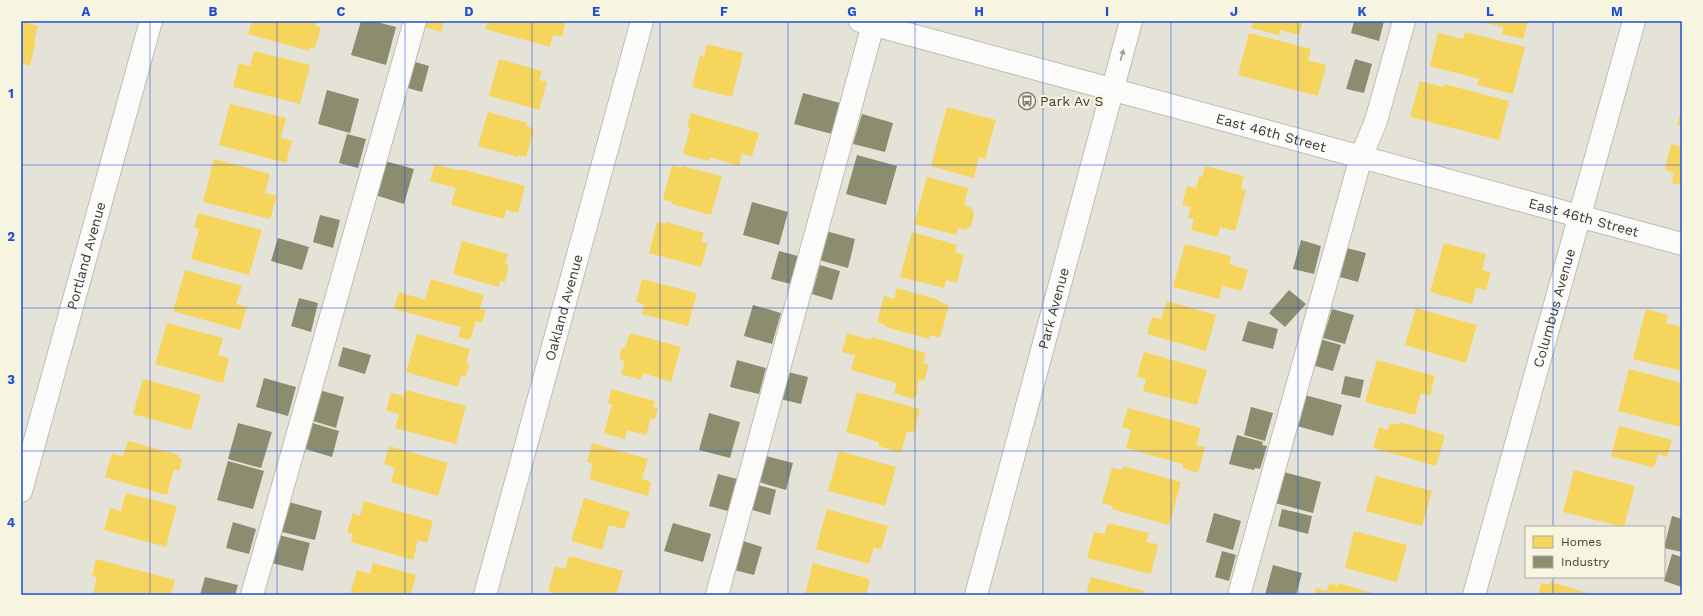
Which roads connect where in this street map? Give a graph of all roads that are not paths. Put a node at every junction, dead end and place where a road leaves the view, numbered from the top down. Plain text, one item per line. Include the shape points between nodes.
1 (151, 21) edge
2 (415, 21) edge
3 (642, 21) edge
4 (1132, 21) edge
5 (1404, 21) edge
6 (1634, 21) edge
7 (869, 22) edge
8 (1112, 89) junction
9 (1361, 157) junction
10 (1580, 216) junction
11 (1682, 244) edge
12 (21, 491) edge
13 (252, 595) edge
14 (485, 595) edge
15 (717, 595) edge
16 (976, 595) edge
17 (1239, 595) edge
18 (1474, 595) edge

1 - 12 street, Portland Avenue
2 - 13 street
3 - 14 street, Oakland Avenue
8 -> 4 street, Park Avenue
5 - 9 street via 1376,121
6 - 10 street, Columbus Avenue
7 - 8 street, East 46th Street
7 - 15 street
8 - 9 street, East 46th Street
8 - 16 street, Park Avenue
9 - 10 street, East 46th Street
9 - 17 street
10 - 11 street, East 46th Street
10 - 18 street, Columbus Avenue

